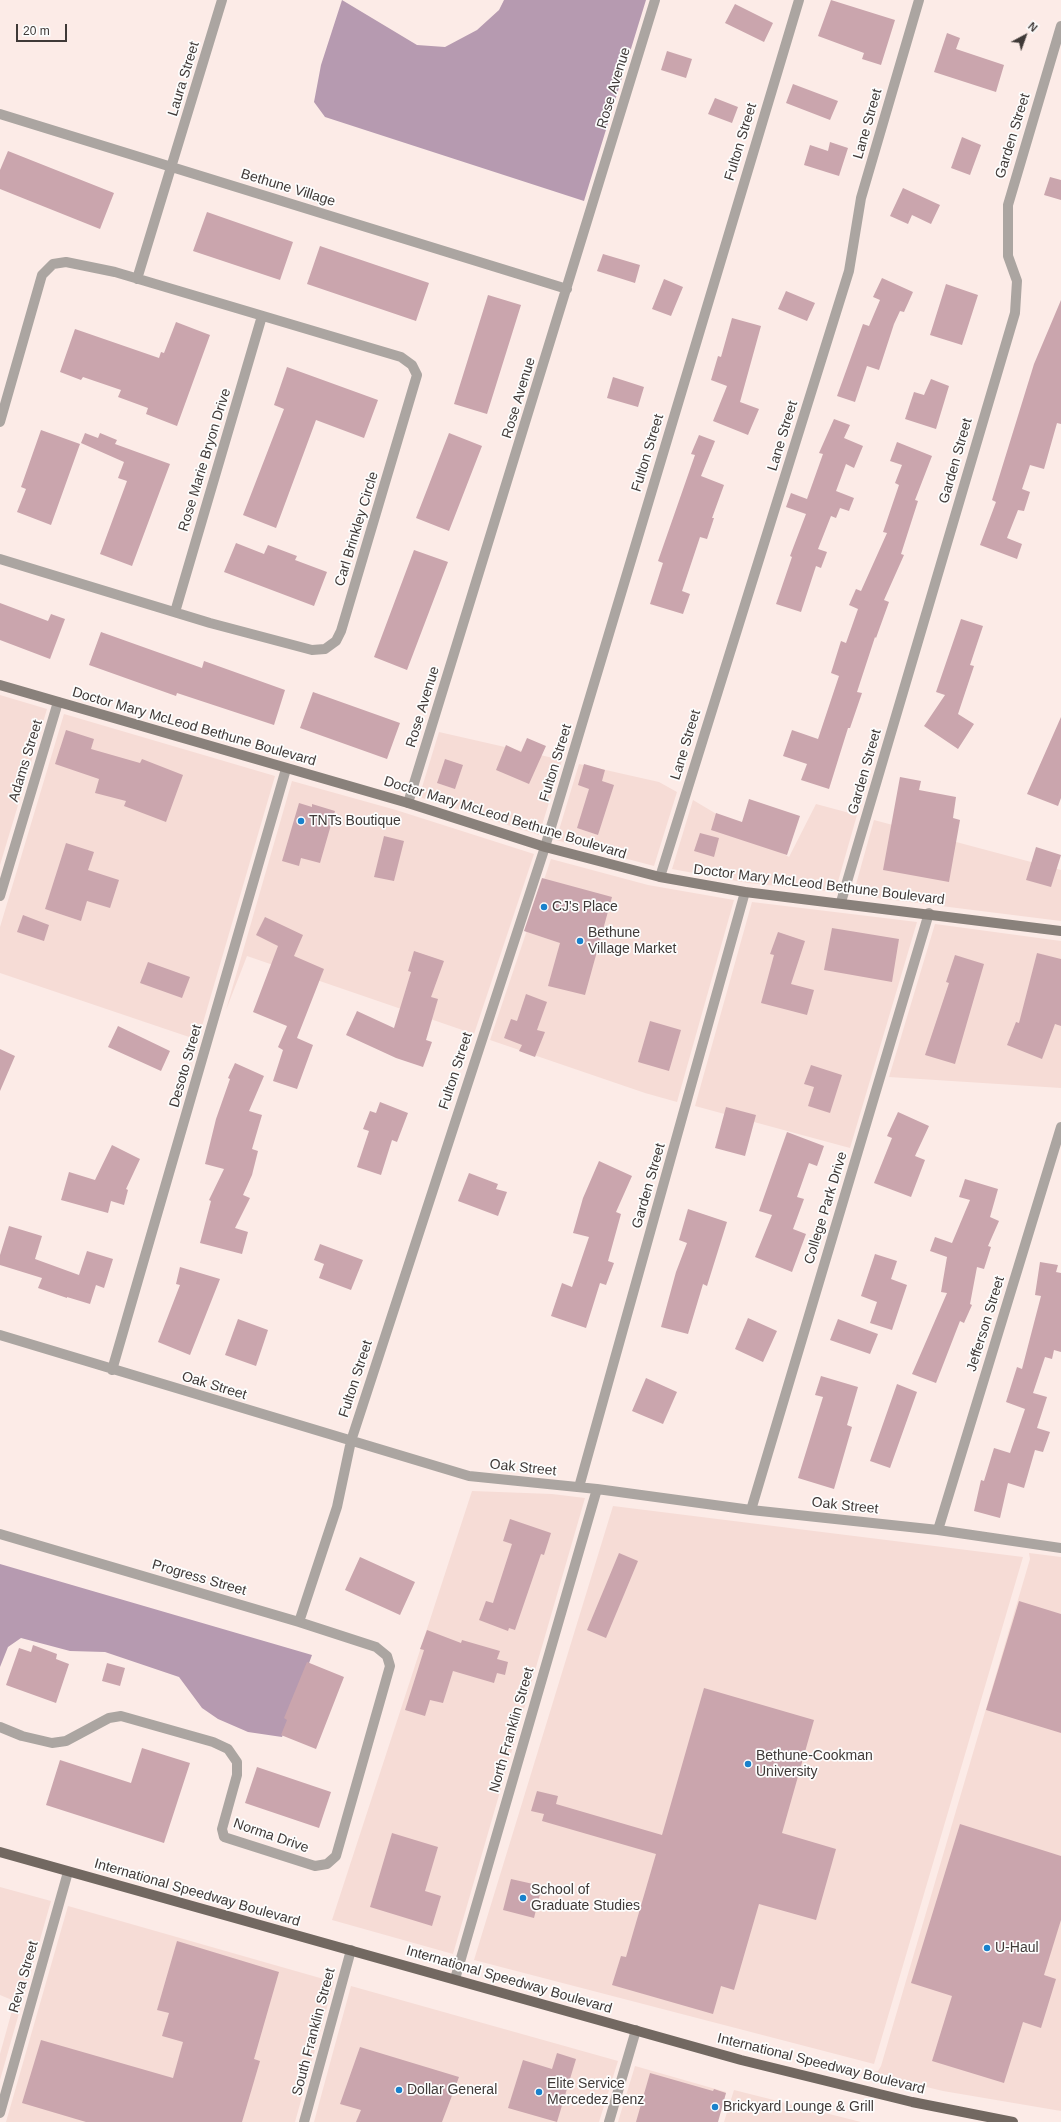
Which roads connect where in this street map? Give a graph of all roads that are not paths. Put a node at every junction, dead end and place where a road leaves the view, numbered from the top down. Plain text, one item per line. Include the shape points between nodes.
1 (222, 0) edge
2 (655, 0) edge
3 (799, 0) edge
4 (919, 0) edge
5 (1061, 26) edge
6 (0, 114) edge
7 (172, 167) junction
8 (137, 278) junction
9 (567, 289) junction
10 (262, 316) junction
11 (0, 422) edge
12 (0, 559) edge
13 (174, 612) junction
14 (0, 685) edge
15 (58, 702) junction
16 (286, 769) junction
17 (408, 803) junction
18 (545, 847) junction
19 (660, 877) junction
20 (745, 892) junction
21 (0, 896) edge
22 (841, 902) junction
23 (929, 913) junction
24 (1061, 931) edge
25 (1061, 1127) edge
26 (0, 1335) edge
27 (112, 1370) junction
28 (351, 1441) junction
29 (579, 1487) junction
30 (597, 1489) junction
31 (751, 1510) junction
32 (938, 1530) junction
33 (0, 1534) edge
34 (1061, 1548) edge
35 (299, 1622) junction
36 (387, 1656) joint
37 (0, 1727) edge
38 (0, 1852) edge
39 (68, 1872) junction
40 (351, 1950) junction
41 (454, 1979) junction
42 (636, 2030) junction
43 (0, 2113) edge
44 (304, 2122) edge
45 (608, 2122) edge
46 (1013, 2122) edge

1 - 7 street, Laura Street
2 - 9 street, Rose Avenue
3 - 18 street, Fulton Street
4 - 19 street, Lane Street via 861,198 849,271
5 - 22 street, Garden Street via 1008,205 1008,256 1017,281 1015,313
6 - 7 street, Bethune Village
7 - 8 street
7 - 9 street, Bethune Village
8 - 10 street, Carl Brinkley Circle
8 - 11 street, Carl Brinkley Circle via 66,262 53,264 42,275
9 - 17 street, Rose Avenue
10 - 13 street, Rose Marie Bryon Drive
10 - 13 street, Carl Brinkley Circle via 401,357 412,365 417,375 392,460 336,641 324,649 312,650
12 - 13 street, Carl Brinkley Circle
14 - 15 street, Doctor Mary McLeod Bethune Boulevard
15 - 16 street, Doctor Mary McLeod Bethune Boulevard
15 - 21 street, Adams Street
16 - 17 street, Doctor Mary McLeod Bethune Boulevard
16 - 27 street, Desoto Street
17 - 18 street, Doctor Mary McLeod Bethune Boulevard
18 - 19 street, Doctor Mary McLeod Bethune Boulevard
18 - 28 street, Fulton Street
19 - 20 street, Doctor Mary McLeod Bethune Boulevard
20 - 22 street, Doctor Mary McLeod Bethune Boulevard
20 - 29 street, Garden Street
22 - 23 street, Doctor Mary McLeod Bethune Boulevard
23 - 24 street, Doctor Mary McLeod Bethune Boulevard
23 - 31 street, College Park Drive
25 - 32 street, Jefferson Street
26 - 27 street, Oak Street
27 - 28 street, Oak Street
28 - 29 street, Oak Street via 469,1476
28 - 35 street, Fulton Street via 337,1507
29 - 30 street, Oak Street
30 - 31 street, Oak Street
30 - 41 street, North Franklin Street
31 - 32 street, Oak Street
32 - 34 street, Oak Street
33 - 35 street, Progress Street
35 - 36 street, Progress Street via 376,1647
36 - 37 street, Norma Drive via 390,1666 336,1856 326,1864 315,1866 224,1837 222,1829 237,1775 237,1762 228,1749 213,1742 121,1716 109,1718 66,1741 52,1743 22,1736
38 - 39 main road, International Speedway Boulevard
39 - 40 main road, International Speedway Boulevard
39 - 43 street, Reva Street
40 - 41 main road, International Speedway Boulevard
40 - 44 street, South Franklin Street
41 - 42 main road, International Speedway Boulevard
42 - 45 street
42 - 46 main road, International Speedway Boulevard via 832,2083

